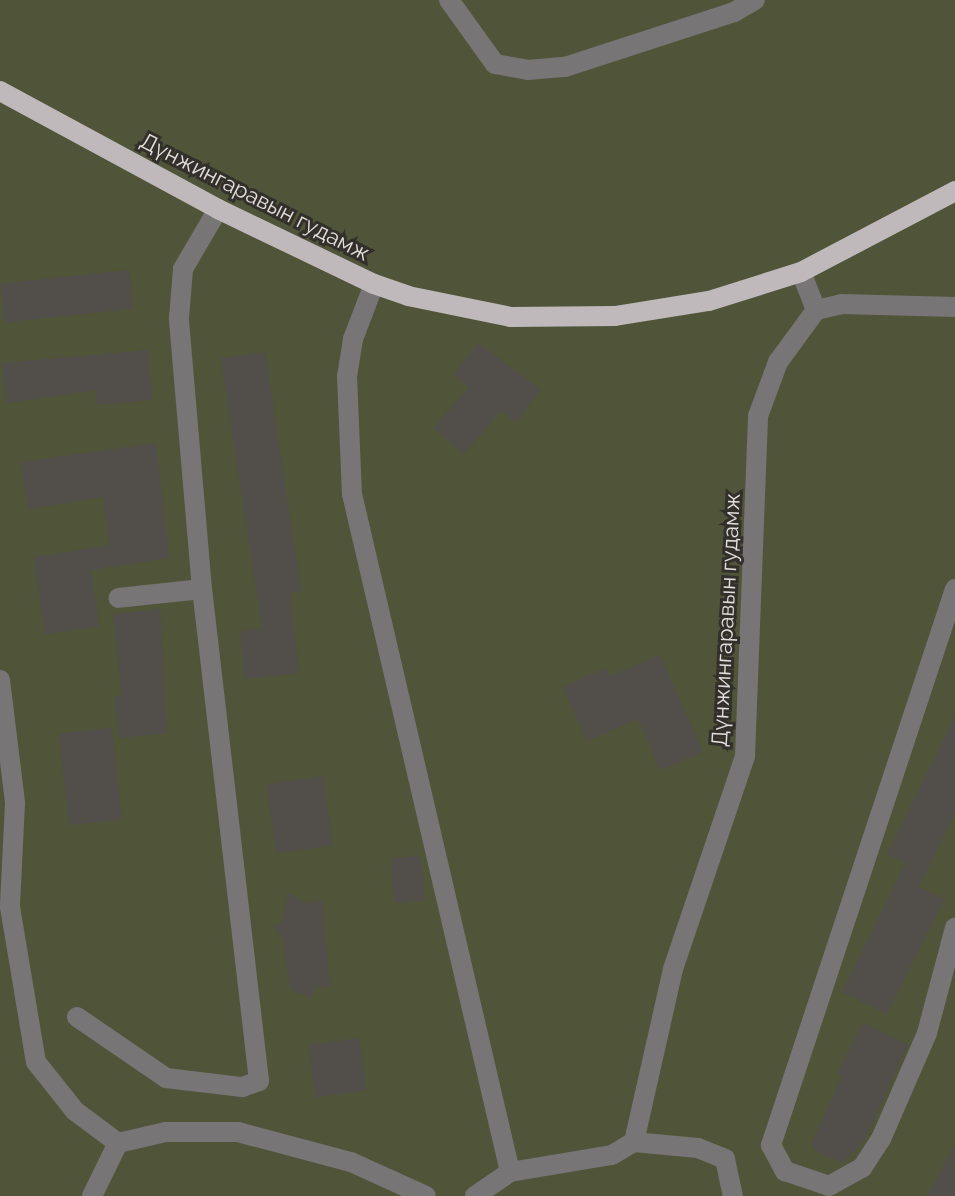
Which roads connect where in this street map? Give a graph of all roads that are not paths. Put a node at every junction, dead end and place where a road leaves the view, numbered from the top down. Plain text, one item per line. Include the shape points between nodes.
1 (449, 0) edge
2 (755, 0) edge
3 (0, 91) edge
4 (955, 191) edge
5 (218, 209) junction
6 (801, 272) junction
7 (374, 284) junction
8 (955, 307) edge
9 (816, 310) junction
10 (202, 589) junction
11 (955, 589) edge
12 (118, 598) dead end
13 (0, 680) edge
14 (955, 928) edge
15 (77, 1017) dead end
16 (634, 1142) junction
17 (118, 1143) junction
18 (510, 1172) junction
19 (92, 1196) edge
20 (426, 1196) edge
21 (475, 1196) edge
22 (733, 1196) edge

1 - 2 street via 495,64 528,70 565,67 734,12
3 - 5 main road, Дүнжингаравын гудамж
4 - 6 main road, Дүнжингаравын гудамж
5 - 7 main road, Дүнжингаравын гудамж
5 - 10 street via 183,269 179,318
6 - 7 main road, Дүнжингаравын гудамж via 709,301 615,316 511,317
6 - 9 street
7 - 18 street via 353,339 347,376 352,494
8 - 9 street via 841,304
9 - 16 street, Дүнжингаравын гудамж via 778,362 758,416 745,756 673,969
10 - 12 street
10 - 15 street via 259,1081 242,1087 166,1078
11 - 14 street via 771,1145 785,1171 829,1186 862,1168 881,1139 927,1033
13 - 17 street via 15,803 10,907 36,1062 75,1111
16 - 18 street via 612,1155
16 - 22 street via 698,1148 725,1159
17 - 19 street
17 - 20 street via 166,1132 238,1132 351,1162
18 - 21 street

